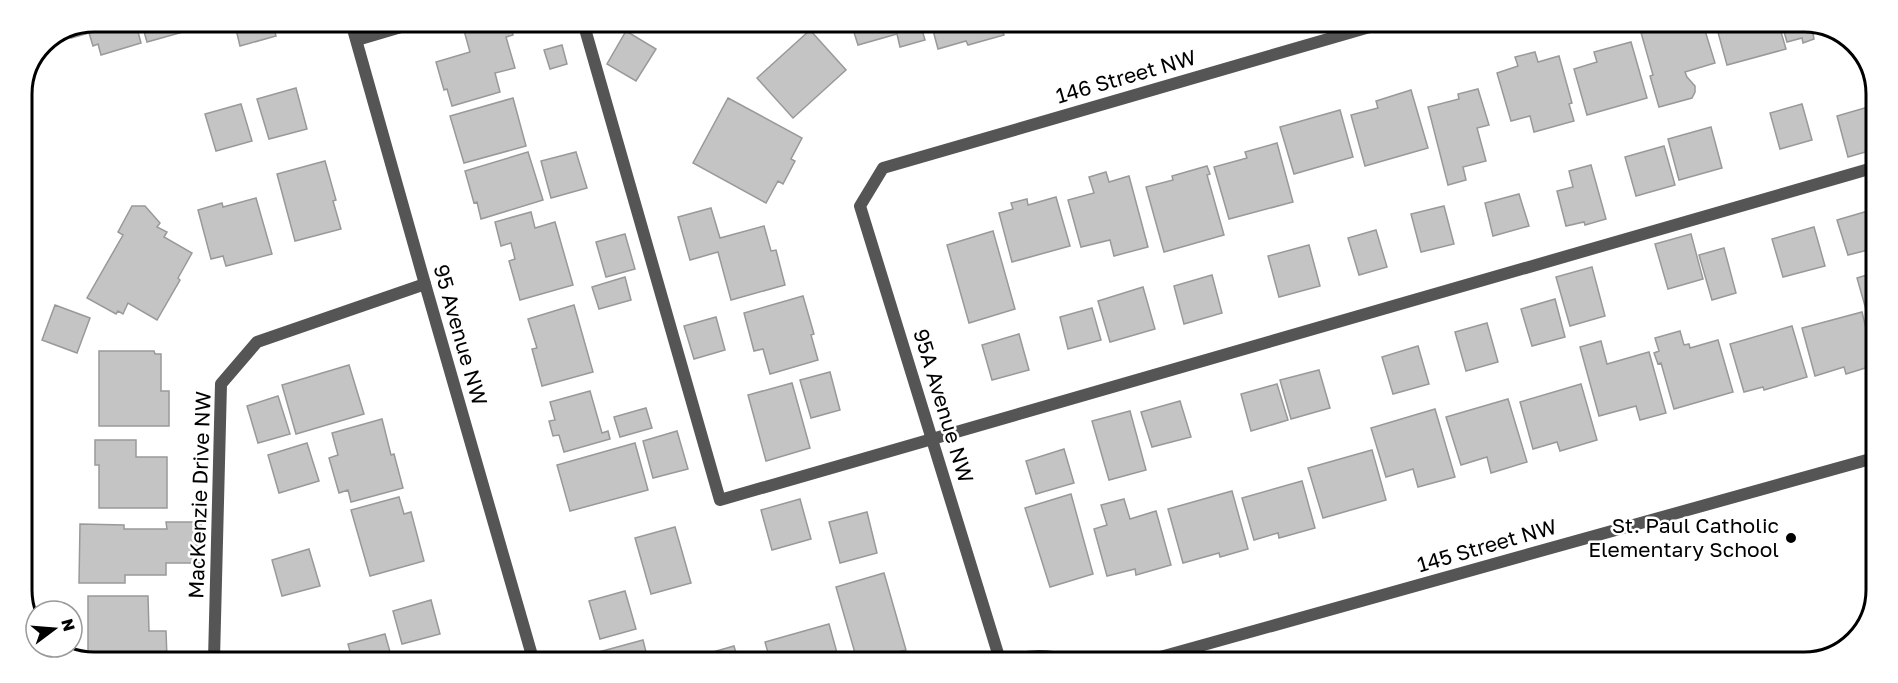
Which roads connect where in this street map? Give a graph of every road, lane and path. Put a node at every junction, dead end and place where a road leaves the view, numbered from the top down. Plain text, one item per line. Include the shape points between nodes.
1 (354, 32) edge
2 (384, 32) edge
3 (586, 32) edge
4 (1352, 32) edge
5 (357, 40) junction
6 (883, 168) joint
7 (1866, 170) edge
8 (425, 284) junction
9 (933, 438) junction
10 (1866, 460) edge
11 (214, 652) edge
12 (531, 652) edge
13 (998, 652) edge
14 (1178, 652) edge

1 - 5 street, 95 Avenue NW
2 - 5 street
3 - 9 street via 720,500
4 - 6 street, 146 Street NW
5 - 8 street, 95 Avenue NW
6 - 9 street, 95A Avenue NW via 860,206
7 - 9 street
8 - 11 street, MacKenzie Drive NW via 257,342 221,384
8 - 12 street, 95 Avenue NW
9 - 13 street, 95A Avenue NW
10 - 14 street, 145 Street NW

